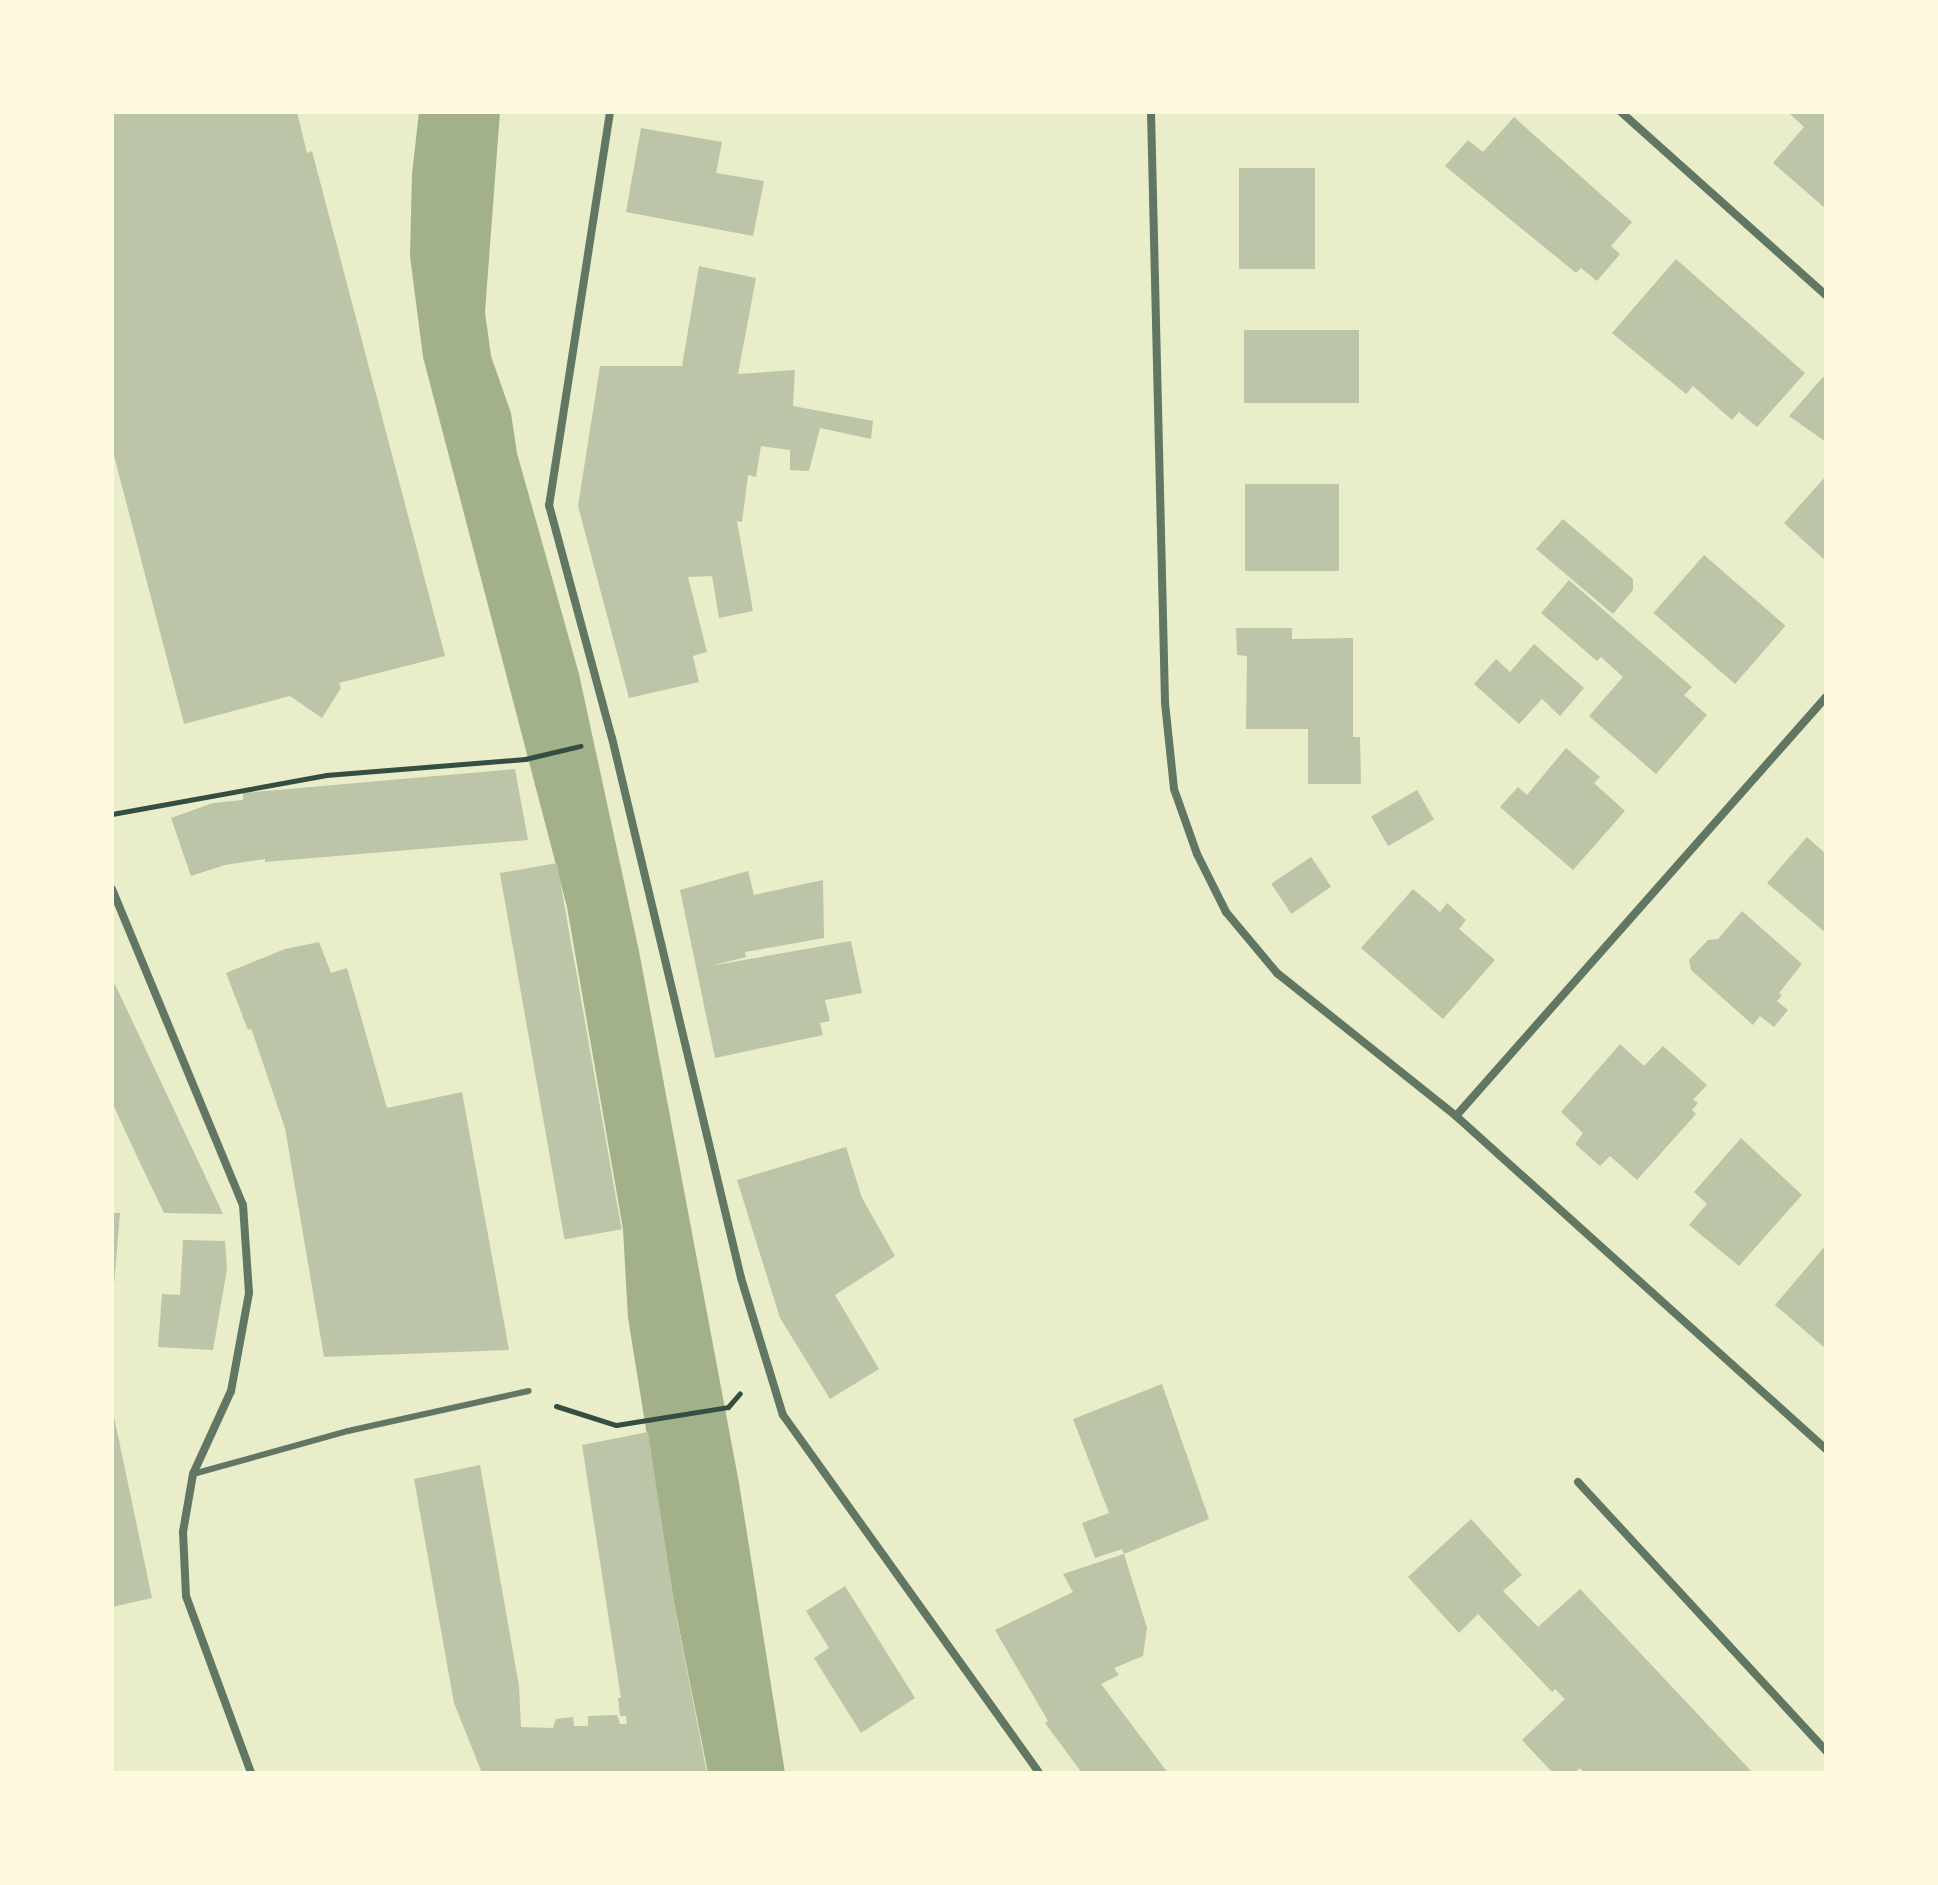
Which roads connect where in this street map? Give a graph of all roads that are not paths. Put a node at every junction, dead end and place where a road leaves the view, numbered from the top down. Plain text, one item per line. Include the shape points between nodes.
1 (610, 112) edge
2 (1151, 112) edge
3 (1621, 112) edge
4 (1826, 295) edge
5 (1826, 697) edge
6 (112, 889) edge
7 (1456, 1116) junction
8 (529, 1391) road end
9 (1826, 1449) edge
10 (193, 1474) junction
11 (1578, 1482) dead end
12 (1826, 1751) edge
13 (251, 1773) edge
14 (1039, 1773) edge

1 - 14 street via 549,505 612,738 741,1278 783,1415
2 - 7 street via 1165,703 1174,789 1197,854 1226,912 1277,973
3 - 4 street
5 - 7 street
6 - 10 street via 243,1205 249,1293 231,1391
7 - 9 street
8 - 10 lane via 348,1431
10 - 13 street via 183,1532 186,1596
11 - 12 street

